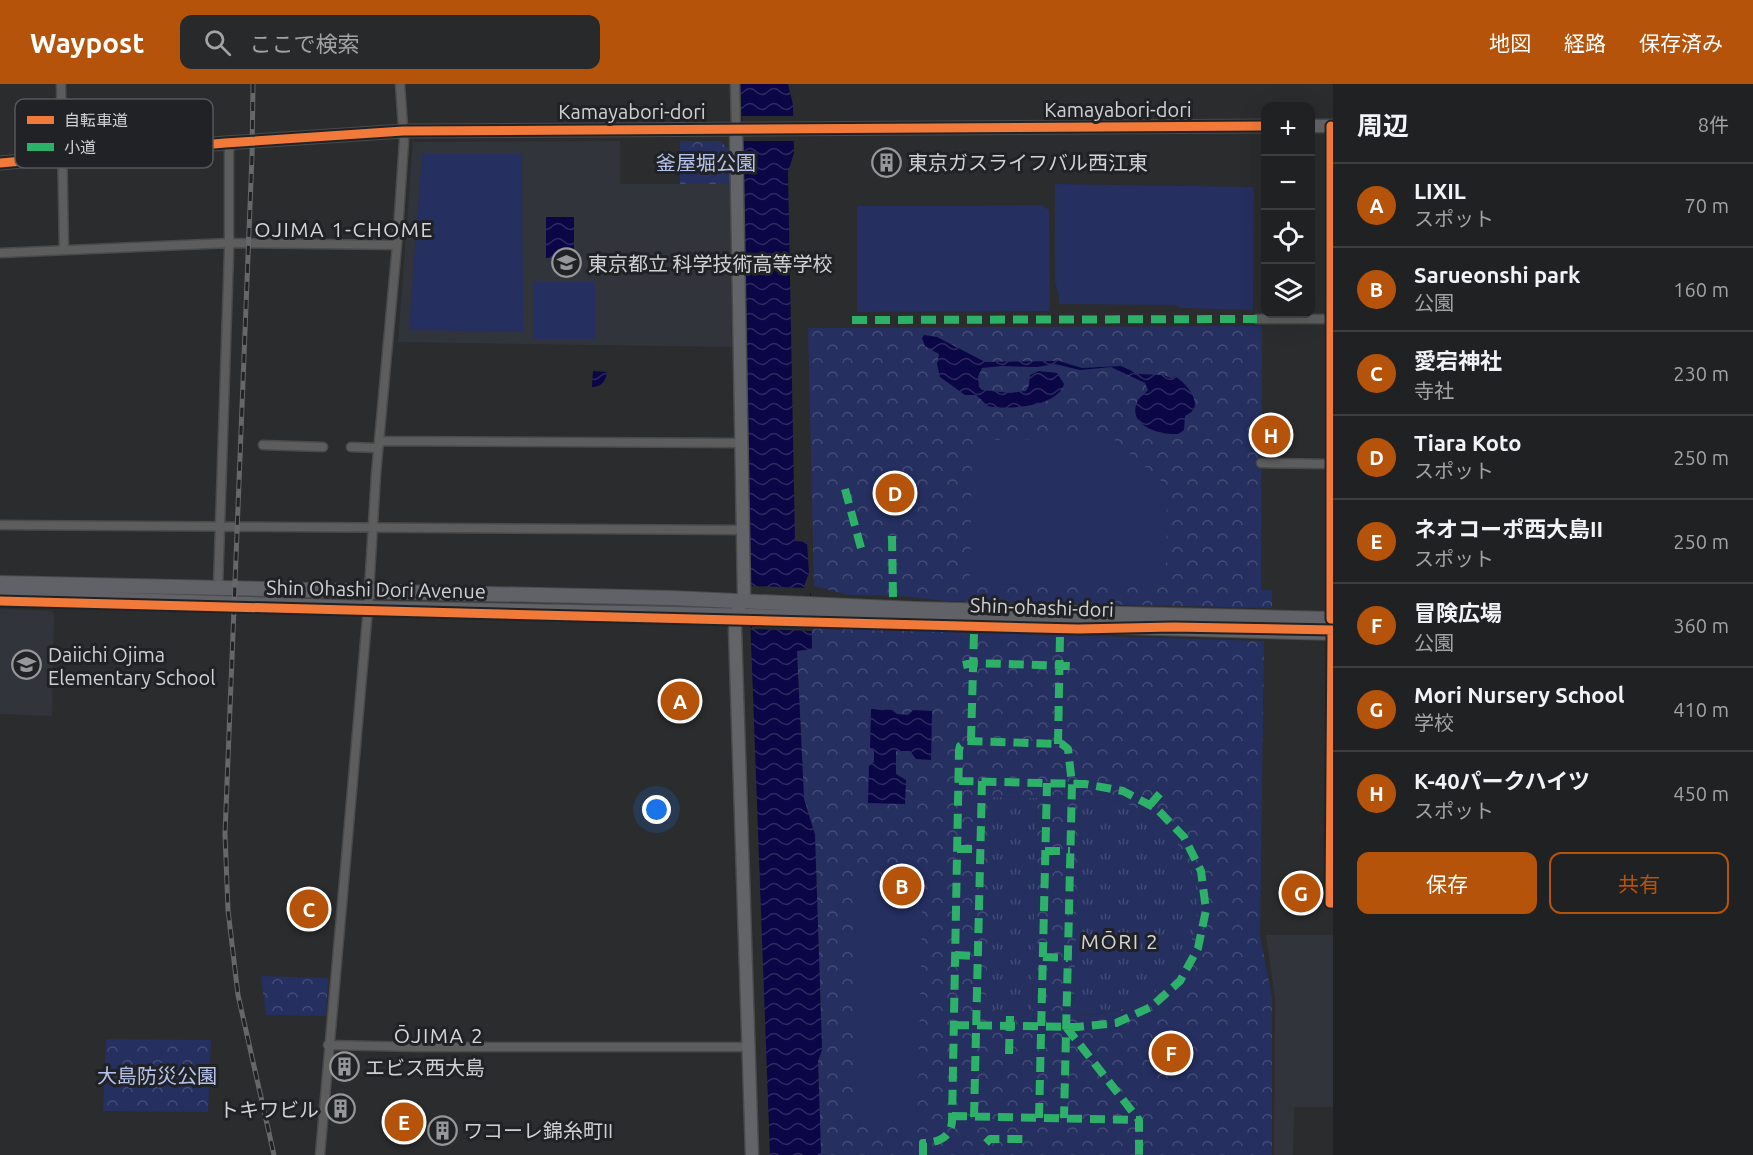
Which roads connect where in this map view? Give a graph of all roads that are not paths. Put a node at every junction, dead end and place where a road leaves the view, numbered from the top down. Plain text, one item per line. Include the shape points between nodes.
1 (61, 84) edge
2 (400, 84) edge
3 (735, 84) edge
4 (61, 99) edge
5 (1261, 126) edge
6 (1315, 126) edge
7 (1332, 126) edge
8 (739, 128) junction
9 (403, 131) junction
10 (229, 142) junction
11 (213, 144) edge
12 (15, 162) edge
13 (0, 163) edge
14 (63, 168) edge
15 (229, 243) junction
16 (397, 245) junction
17 (64, 250) junction
18 (0, 253) edge
19 (1257, 319) dead end
20 (1332, 319) edge
21 (740, 443) junction
22 (263, 445) dead end
23 (378, 445) junction
24 (323, 447) dead end
25 (351, 447) dead end
26 (1261, 463) dead end
27 (1332, 464) edge
28 (0, 525) edge
29 (220, 527) junction
30 (372, 527) junction
31 (743, 530) junction
32 (0, 583) edge
33 (218, 587) junction
34 (369, 592) junction
35 (0, 596) edge
36 (748, 607) junction
37 (368, 608) junction
38 (736, 616) junction
39 (1332, 626) edge
40 (1332, 773) edge
41 (1333, 903) edge
42 (328, 1045) junction
43 (750, 1047) junction
44 (320, 1155) edge
45 (752, 1155) edge

1 - 4 street
2 - 9 street
3 - 8 street
5 - 8 street, Kamayabori-dori
6 - 7 street
7 - 20 street
8 - 9 street, Kamayabori-dori
8 - 21 street
9 - 10 street, Kamayabori-dori
9 - 16 street
10 - 11 street, Kamayabori-dori
10 - 15 street
12 - 13 street, Kamayabori-dori
14 - 17 street
15 - 16 street
15 - 17 street
15 - 29 street
16 - 23 street
17 - 18 street
19 - 20 street
20 - 27 street
21 - 23 street
21 - 31 street
22 - 24 street
23 - 25 street
23 - 30 street
26 - 27 street
27 - 39 street
28 - 29 street
29 - 30 street
29 - 33 street
30 - 31 street
30 - 34 street
31 - 36 street
32 - 33 main road, Shin Ohashi Dori Avenue
33 - 34 main road, Shin Ohashi Dori Avenue
34 - 36 main road, Shin Ohashi Dori Avenue via 672,598
34 - 37 street
35 - 37 main road, Shin Ohashi Dori Avenue
36 - 38 main road, Shin Ohashi Dori Avenue
36 - 39 main road via 816,604
36 - 39 main road, Shin-ohashi-dori via 818,619
37 - 38 main road, Shin Ohashi Dori Avenue
37 - 42 street
38 - 43 street
39 - 40 street
40 - 41 street
42 - 43 street
42 - 44 street
43 - 45 street

